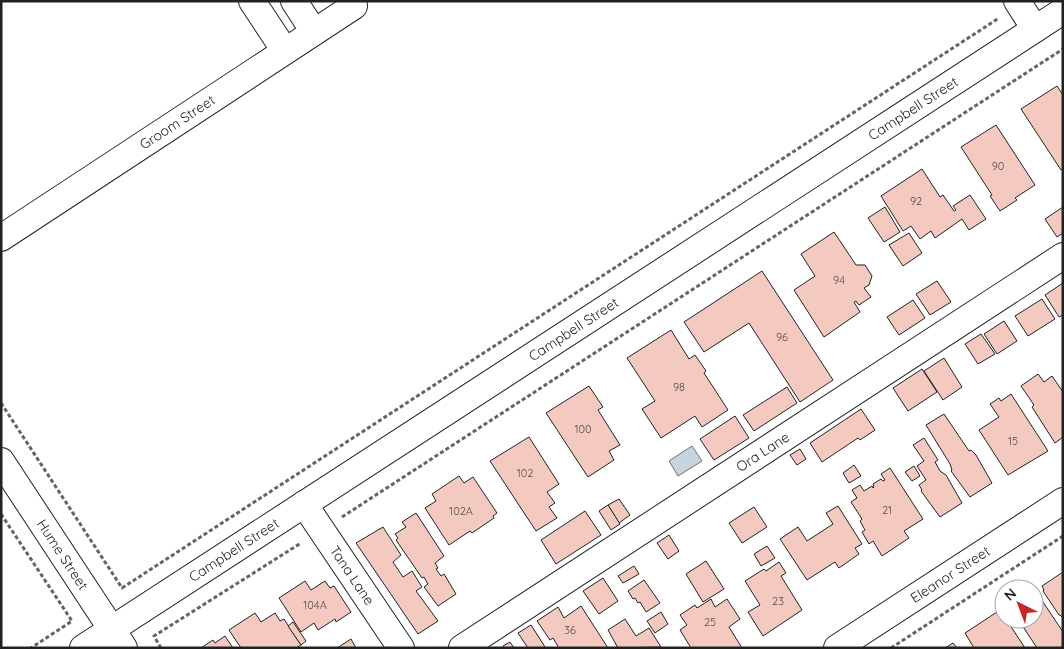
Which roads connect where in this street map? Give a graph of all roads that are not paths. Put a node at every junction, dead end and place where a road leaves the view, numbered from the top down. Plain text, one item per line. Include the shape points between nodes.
1 (252, 1) edge
2 (294, 1) edge
3 (1018, 3) edge
4 (354, 6) dead end
5 (1063, 11) edge
6 (1035, 29) junction
7 (314, 32) junction
8 (285, 51) junction
9 (1, 238) edge
10 (1063, 256) edge
11 (1, 461) edge
12 (1063, 501) edge
13 (304, 504) junction
14 (118, 638) edge
15 (83, 648) edge
16 (401, 648) edge
17 (462, 648) edge
18 (837, 648) edge

1 - 8 street
2 - 7 street
3 - 6 street
4 - 7 street, Groom Street
5 - 6 street, Campbell Street
6 - 13 street, Campbell Street
7 - 8 street, Groom Street
8 - 9 street, Groom Street
10 - 17 street, Ora Lane
11 - 14 street, Hume Street
12 - 18 street, Eleanor Street
13 - 14 street, Campbell Street
13 - 16 street, Tana Lane
14 - 15 street, Campbell Street

